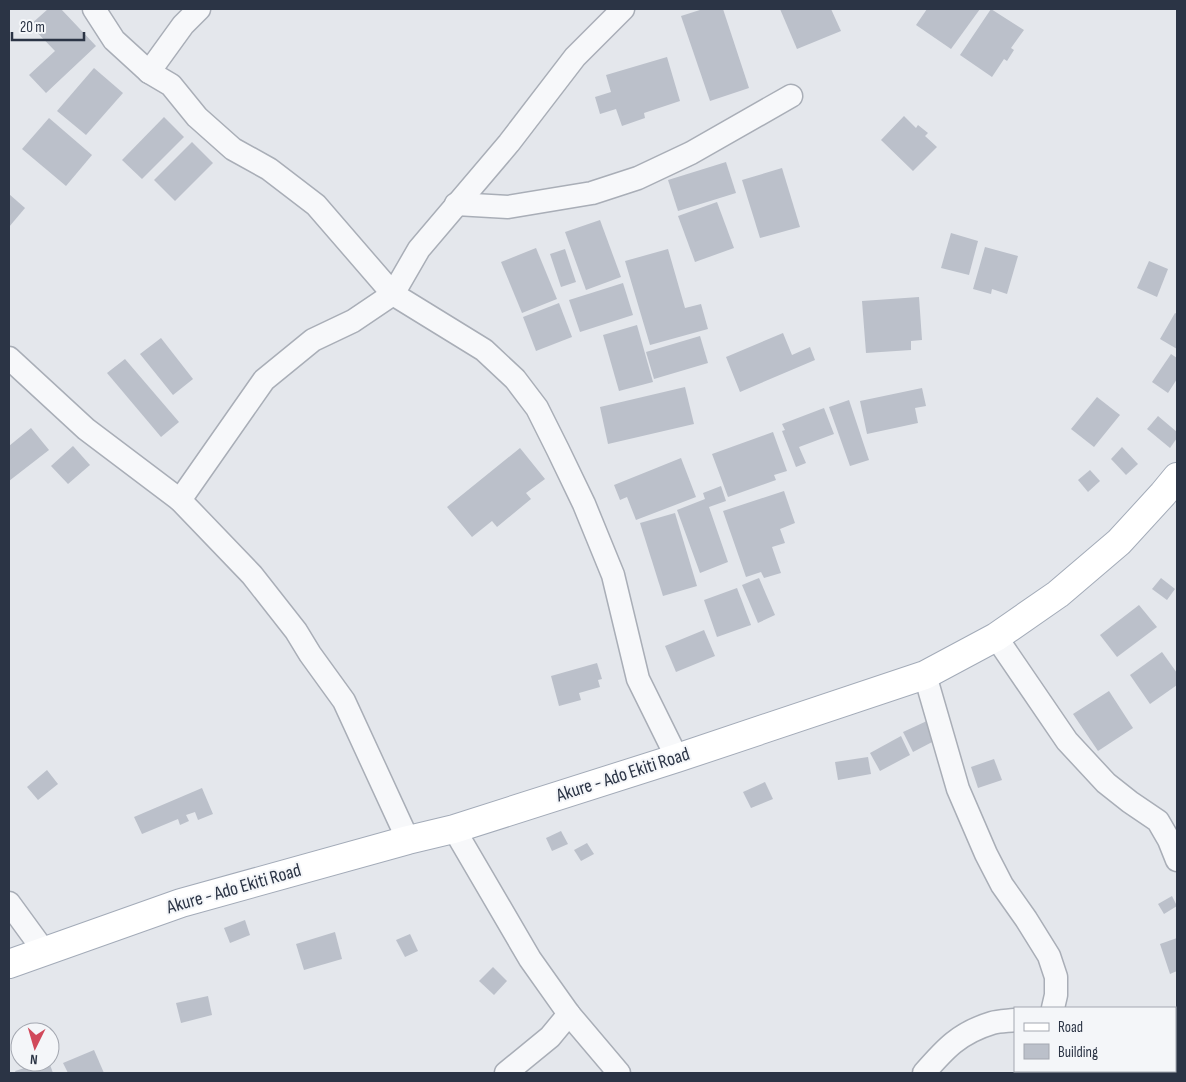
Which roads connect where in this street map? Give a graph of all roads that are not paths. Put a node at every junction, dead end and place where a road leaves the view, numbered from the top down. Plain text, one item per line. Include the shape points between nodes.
1 (94, 9) edge
2 (199, 9) edge
3 (622, 9) edge
4 (148, 72) junction
5 (791, 96) dead end
6 (456, 204) junction
7 (393, 294) junction
8 (9, 358) edge
9 (1177, 476) edge
10 (180, 500) junction
11 (996, 637) junction
12 (925, 675) junction
13 (677, 758) junction
14 (454, 828) junction
15 (408, 840) junction
16 (1177, 860) edge
17 (9, 903) edge
18 (44, 951) junction
19 (9, 964) edge
20 (1052, 1007) edge
21 (569, 1014) junction
22 (1014, 1020) edge
23 (506, 1073) edge
24 (619, 1073) edge
25 (924, 1073) edge

1 - 4 street via 114,40
2 - 4 street
3 - 6 street via 575,57
4 - 7 street via 171,85 197,117 232,149 269,169 316,205
5 - 6 street via 691,153 638,178 592,193 508,207
6 - 7 street via 419,248
7 - 10 street via 353,321 314,340 264,380
7 - 13 street via 484,350 515,379 537,408 584,504 613,575 638,679
8 - 10 street via 86,429
9 - 11 main road, Akure - Ado Ekiti Road via 1119,542 1058,594
10 - 15 street via 252,575 296,631 344,701
11 - 12 main road, Akure - Ado Ekiti Road
11 - 16 street via 1067,741 1106,783 1158,821
12 - 13 main road, Akure - Ado Ekiti Road
12 - 20 street via 958,789 982,846 1002,885 1049,956 1056,977
13 - 14 main road, Akure - Ado Ekiti Road
14 - 15 main road, Akure - Ado Ekiti Road
14 - 21 street via 530,959
15 - 18 main road, Akure - Ado Ekiti Road via 181,903
17 - 18 street
18 - 19 main road, Akure - Ado Ekiti Road
21 - 23 street via 550,1037
21 - 24 street
22 - 25 street via 993,1023 964,1034

